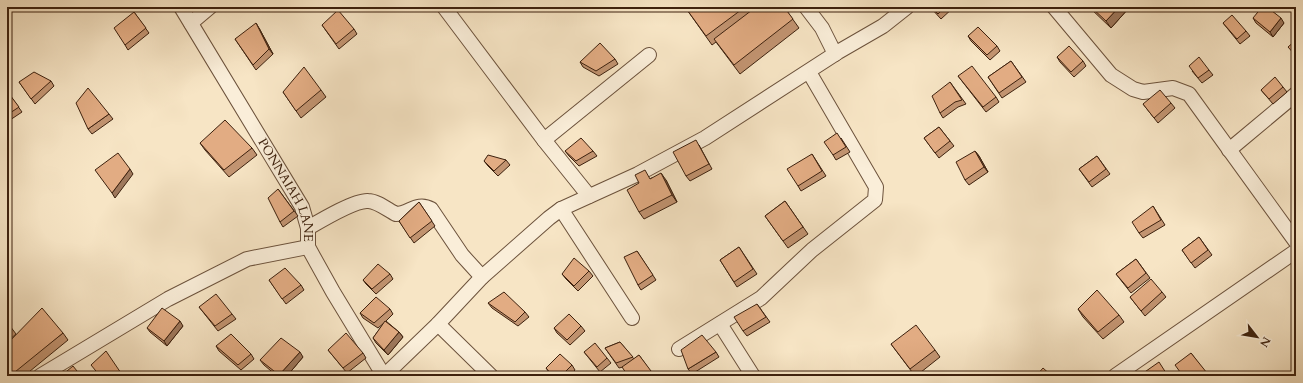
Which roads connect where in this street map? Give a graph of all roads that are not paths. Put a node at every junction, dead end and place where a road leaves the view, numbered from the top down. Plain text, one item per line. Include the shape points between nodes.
1 (181, 7) edge
2 (210, 7) edge
3 (444, 7) edge
4 (806, 7) edge
5 (907, 7) edge
6 (1054, 7) edge
7 (191, 23) junction
8 (835, 54) junction
9 (649, 55) dead end
10 (809, 72) junction
11 (1296, 94) edge
12 (544, 140) junction
13 (1229, 150) junction
14 (589, 196) junction
15 (561, 210) junction
16 (308, 228) junction
17 (1296, 242) edge
18 (308, 247) junction
19 (1296, 251) edge
20 (482, 277) junction
21 (632, 318) dead end
22 (438, 324) junction
23 (720, 324) junction
24 (680, 349) edge
25 (40, 376) edge
26 (384, 376) edge
27 (491, 376) edge
28 (753, 376) edge
29 (1115, 376) edge

1 - 7 street, PONNAIAH LANE
2 - 7 street
3 - 12 street
4 - 8 street via 822,28
5 - 8 street via 883,26
6 - 13 street via 1111,74 1133,89 1144,92 1173,88 1189,94
7 - 16 street, PONNAIAH LANE via 302,207
8 - 10 street
9 - 12 street
10 - 14 street via 680,152
10 - 23 street via 876,187 875,200 812,250 761,298
11 - 13 street
12 - 14 street
13 - 17 street
14 - 15 street
15 - 20 street via 530,233
15 - 21 street
16 - 18 street, PONNAIAH LANE
16 - 20 street via 351,206 368,201 396,214 421,206 427,207 462,255
18 - 25 street via 247,259 168,299
18 - 26 street, PONNAIAH LANE via 332,292
19 - 29 street
20 - 22 street
22 - 26 street
22 - 27 street
23 - 24 street
23 - 28 street

